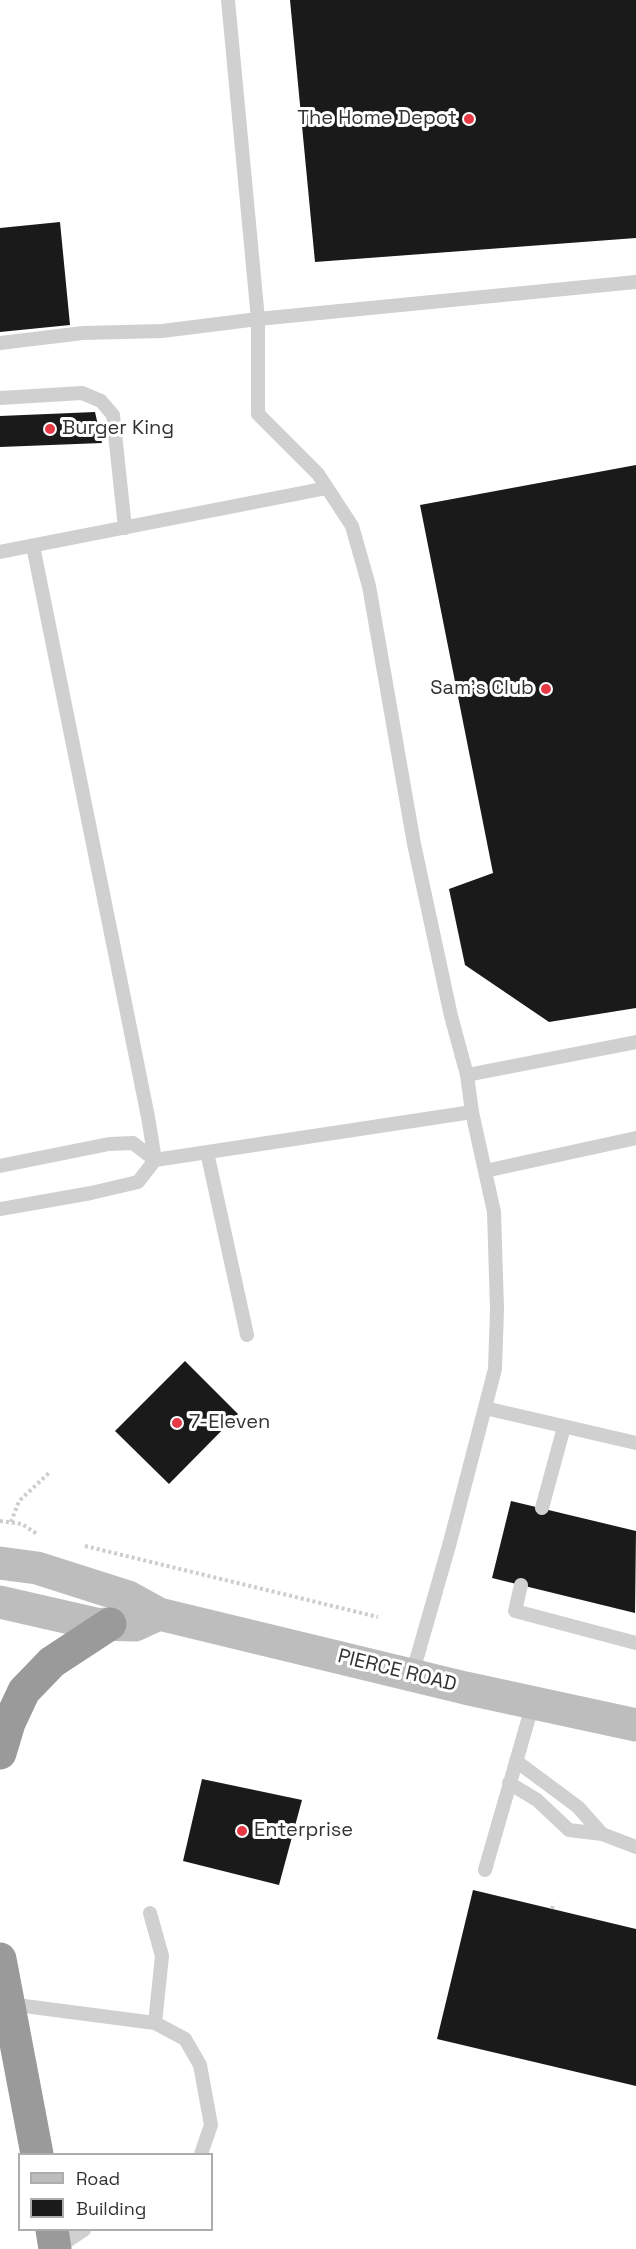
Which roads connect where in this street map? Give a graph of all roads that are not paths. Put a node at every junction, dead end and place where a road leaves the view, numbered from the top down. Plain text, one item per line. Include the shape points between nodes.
1 (228, 0) edge
2 (636, 282) edge
3 (258, 319) junction
4 (0, 343) edge
5 (0, 398) edge
6 (327, 488) junction
7 (125, 528) junction
8 (33, 546) junction
9 (0, 552) edge
10 (636, 1042) edge
11 (467, 1074) junction
12 (472, 1112) junction
13 (636, 1138) edge
14 (207, 1152) junction
15 (155, 1160) junction
16 (0, 1166) edge
17 (485, 1171) junction
18 (0, 1209) edge
19 (248, 1335) dead end
20 (485, 1408) junction
21 (564, 1426) junction
22 (636, 1443) edge
23 (542, 1508) dead end
24 (0, 1563) edge
25 (521, 1585) dead end
26 (0, 1602) edge
27 (159, 1614) junction
28 (110, 1624) junction
29 (636, 1643) edge
30 (412, 1675) junction
31 (533, 1703) junction
32 (636, 1725) edge
33 (0, 1753) edge
34 (516, 1761) junction
35 (509, 1783) junction
36 (602, 1834) junction
37 (636, 1847) edge
38 (485, 1870) dead end
39 (150, 1912) dead end
40 (0, 1959) edge
41 (9, 2004) junction
42 (155, 2023) junction
43 (37, 2153) edge
44 (201, 2153) edge
45 (52, 2231) edge
46 (81, 2231) edge
47 (56, 2249) edge

1 - 3 lane
2 - 3 lane
3 - 4 lane via 162,332 83,333
3 - 6 lane via 258,414
5 - 7 lane via 82,393 101,401 113,415
6 - 7 lane
6 - 11 lane via 352,526 367,580 414,844
7 - 8 lane
8 - 9 lane
8 - 15 lane
10 - 11 lane
11 - 12 lane
12 - 14 lane
12 - 17 lane
13 - 17 lane
14 - 15 lane
14 - 19 lane
15 - 16 lane via 134,1143 109,1144
15 - 18 lane via 138,1182
17 - 20 lane via 494,1212 497,1309 495,1369
20 - 21 lane
20 - 30 lane
21 - 22 lane
21 - 23 lane
24 - 27 main road, PIERCE ROAD via 37,1568 128,1597
25 - 29 lane via 514,1611
26 - 28 main road
27 - 28 main road via 135,1625
27 - 30 main road, PIERCE ROAD
28 - 33 highway via 52,1662 24,1691
30 - 31 main road, PIERCE ROAD
31 - 32 main road, PIERCE ROAD
31 - 34 lane
34 - 35 lane
34 - 36 lane via 578,1807
35 - 36 lane via 537,1800 569,1830
35 - 38 lane
36 - 37 lane
39 - 42 lane via 162,1956
40 - 41 highway
41 - 42 lane
41 - 43 highway
42 - 44 lane via 184,2040 200,2065 212,2125
45 - 47 highway
46 - 47 lane

